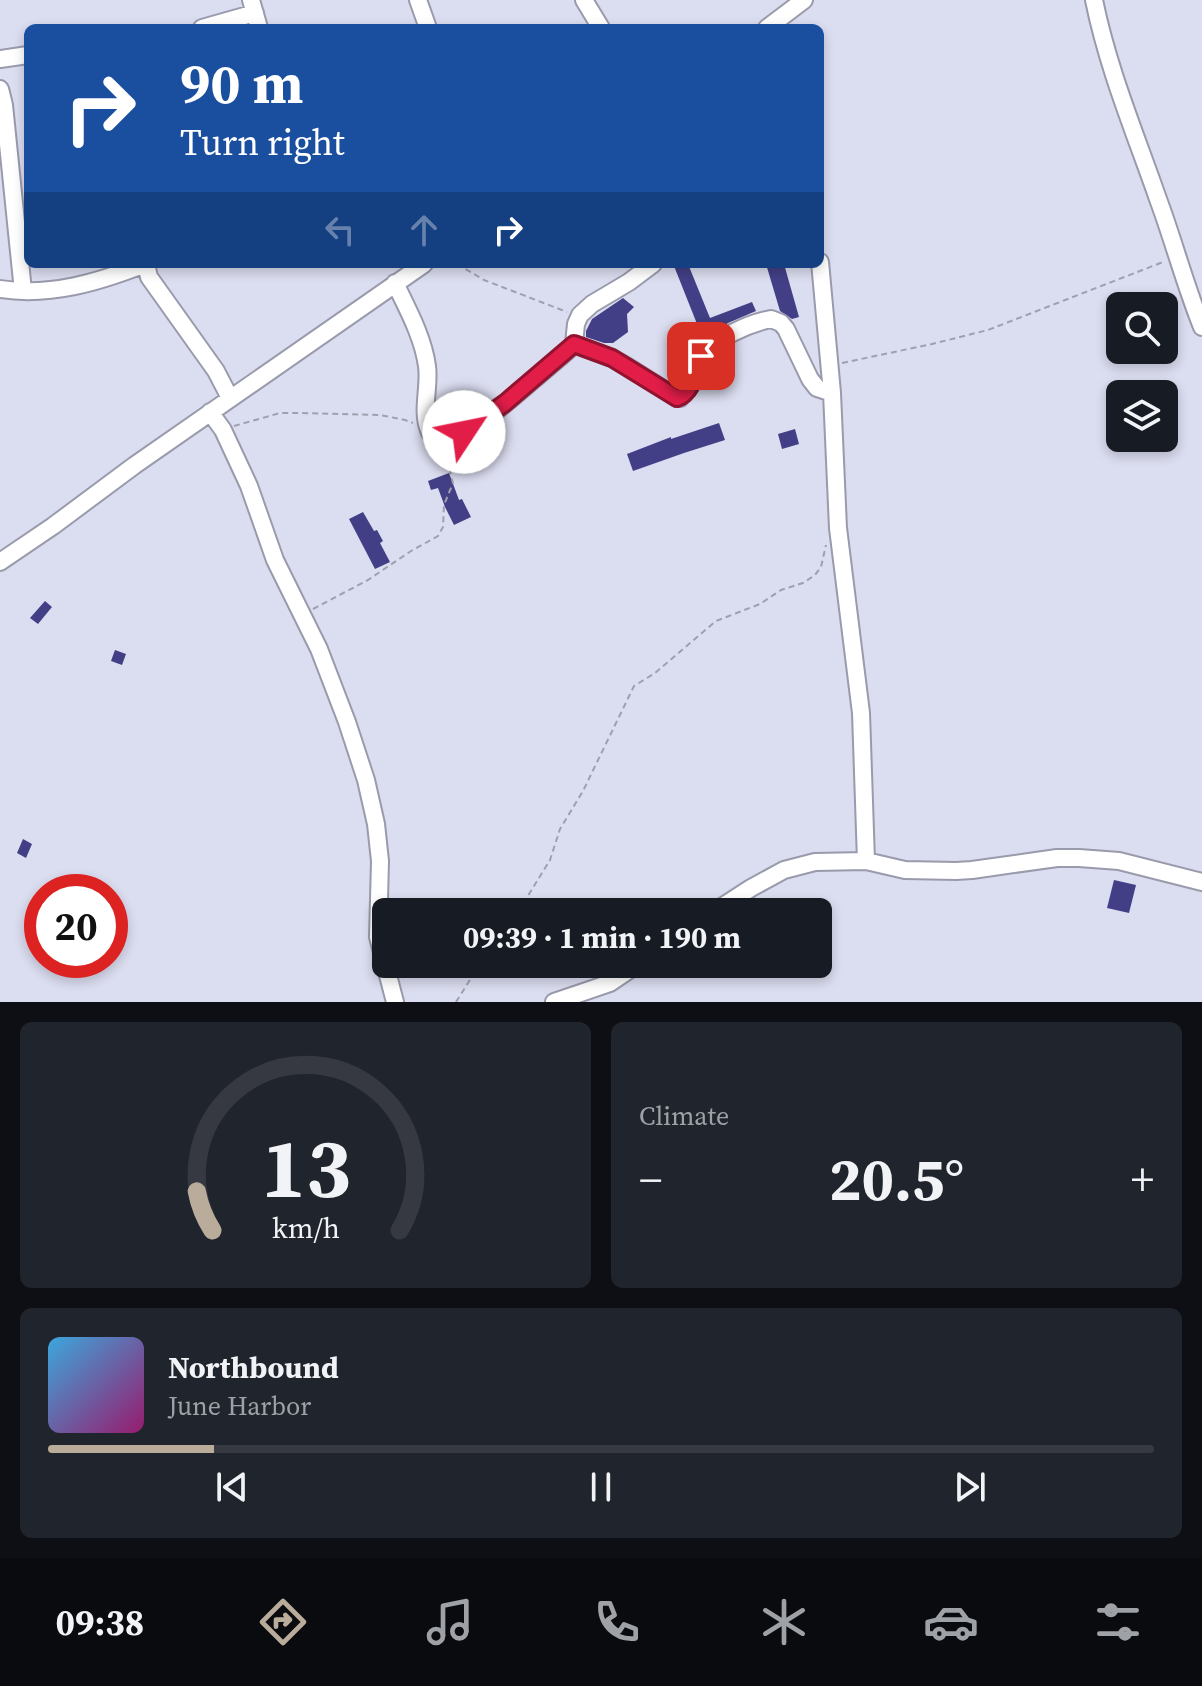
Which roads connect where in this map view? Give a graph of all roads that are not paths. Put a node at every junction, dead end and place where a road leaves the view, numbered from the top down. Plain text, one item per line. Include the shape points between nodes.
1 (418, 0) edge
2 (584, 0) edge
3 (804, 0) edge
4 (1094, 0) edge
5 (255, 14) edge
6 (217, 24) edge
7 (427, 24) edge
8 (599, 24) edge
9 (772, 24) edge
10 (24, 56) edge
11 (0, 59) edge
12 (0, 89) edge
13 (134, 268) edge
14 (147, 268) edge
15 (418, 268) edge
16 (648, 268) edge
17 (821, 268) edge
18 (395, 283) junction
19 (0, 289) edge
20 (23, 291) junction
21 (1202, 327) edge
22 (574, 344) junction
23 (832, 393) junction
24 (230, 398) junction
25 (210, 412) junction
26 (0, 562) edge
27 (866, 861) junction
28 (1202, 882) edge
29 (736, 898) edge
30 (617, 978) edge
31 (395, 1002) edge
32 (554, 1002) edge

1 - 7 street
2 - 8 street
3 - 9 street
4 - 21 street via 1113,75
5 - 6 street
10 - 11 street
12 - 20 street
13 - 20 street via 94,282
14 - 24 street
15 - 18 street
16 - 22 street via 592,304 576,324
17 - 23 street
18 - 22 street via 423,347 429,430 444,440 488,416
18 - 24 street
19 - 20 street
22 - 23 street via 612,358 680,398 705,352 733,333 771,319 786,329 817,388
23 - 27 street via 838,528 861,713
24 - 25 street
25 - 26 street
25 - 31 street via 249,486 275,560 319,649 366,780 380,861 378,937
27 - 28 street via 905,870 956,871 1079,858 1119,861
27 - 29 street via 798,865
30 - 32 street

